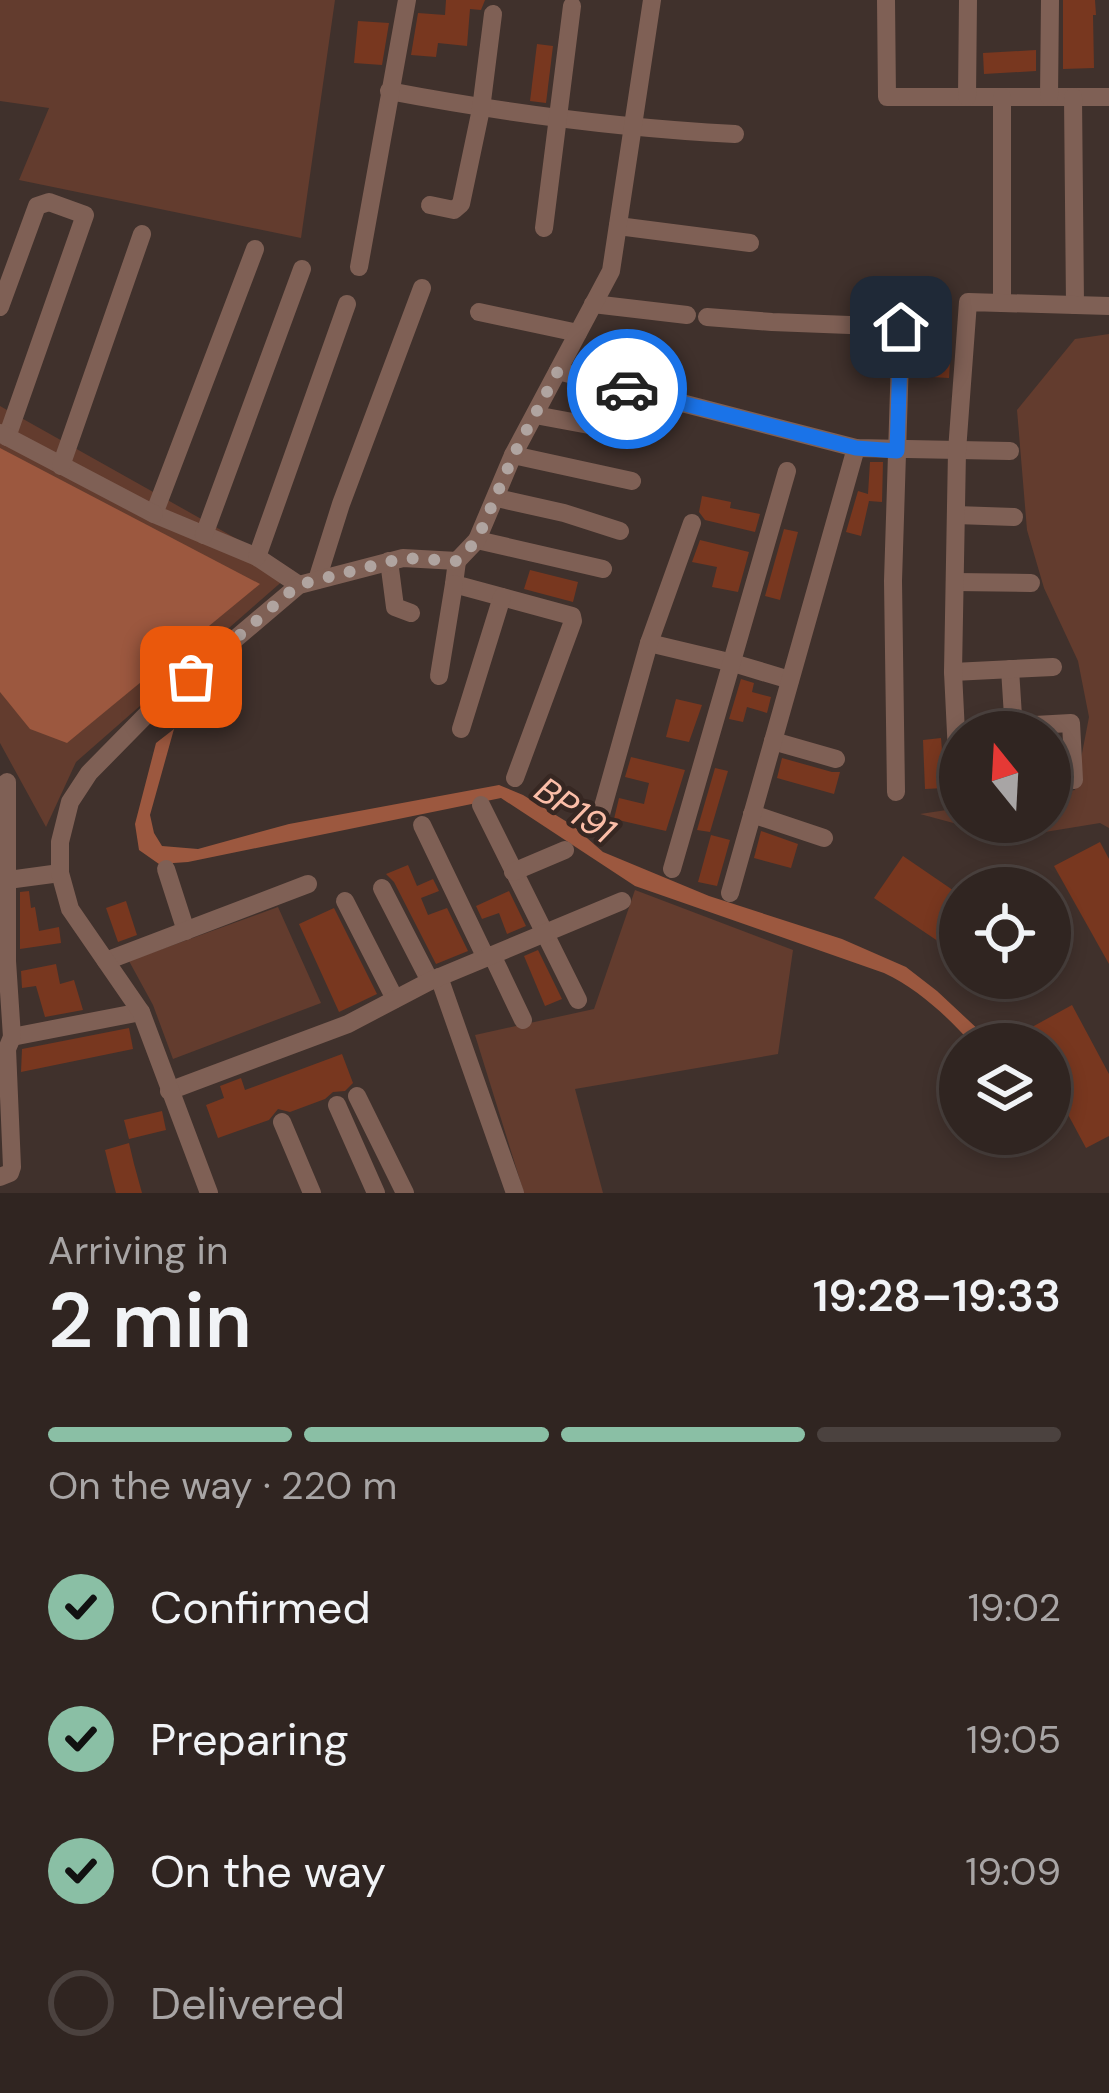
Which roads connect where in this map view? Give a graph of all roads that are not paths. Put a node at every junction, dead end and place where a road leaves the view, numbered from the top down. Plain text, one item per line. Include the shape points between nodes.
1 (407, 0) edge
2 (652, 0) edge
3 (886, 0) edge
4 (968, 0) edge
5 (1050, 0) edge
6 (572, 6) dead end
7 (493, 14) dead end
8 (389, 92) junction
9 (967, 97) junction
10 (1002, 97) junction
11 (1048, 97) junction
12 (1073, 97) junction
13 (1109, 97) edge
14 (481, 109) junction
15 (560, 120) junction
16 (633, 128) junction
17 (735, 134) dead end
18 (430, 205) dead end
19 (618, 226) junction
20 (544, 228) dead end
21 (142, 234) dead end
22 (749, 243) dead end
23 (255, 249) dead end
24 (359, 267) dead end
25 (302, 269) dead end
26 (422, 288) dead end
27 (1002, 303) junction
28 (346, 304) dead end
29 (593, 304) junction
30 (1075, 305) junction
31 (1109, 306) edge
32 (0, 307) edge
33 (479, 312) dead end
34 (578, 333) junction
35 (558, 371) junction
36 (535, 415) junction
37 (3, 435) edge
38 (643, 435) dead end
39 (856, 448) junction
40 (897, 451) junction
41 (958, 451) junction
42 (1010, 451) dead end
43 (514, 454) junction
44 (62, 466) junction
45 (787, 470) dead end
46 (632, 481) dead end
47 (497, 498) junction
48 (154, 514) junction
49 (956, 514) junction
50 (1014, 517) dead end
51 (692, 523) dead end
52 (620, 531) dead end
53 (203, 535) junction
54 (477, 540) junction
55 (257, 557) junction
56 (389, 561) junction
57 (457, 561) junction
58 (603, 569) dead end
59 (308, 582) junction
60 (955, 582) junction
61 (1031, 583) dead end
62 (454, 584) junction
63 (502, 597) junction
64 (411, 613) dead end
65 (649, 643) junction
66 (733, 663) junction
67 (1053, 667) dead end
68 (1010, 669) junction
69 (953, 672) junction
70 (439, 676) dead end
71 (790, 680) junction
72 (955, 711) edge
73 (1013, 711) edge
74 (1071, 723) edge
75 (461, 729) dead end
76 (773, 741) junction
77 (836, 759) dead end
78 (515, 778) dead end
79 (1074, 780) dead end
80 (7, 782) dead end
81 (896, 793) dead end
82 (481, 805) dead end
83 (752, 814) junction
84 (599, 821) dead end
85 (422, 825) dead end
86 (824, 838) dead end
87 (565, 850) dead end
88 (166, 868) dead end
89 (672, 869) dead end
90 (513, 872) junction
91 (60, 873) junction
92 (4, 880) edge
93 (308, 884) dead end
94 (382, 888) dead end
95 (730, 893) dead end
96 (345, 901) dead end
97 (622, 901) dead end
98 (186, 931) junction
99 (546, 933) junction
100 (489, 957) junction
101 (3, 961) edge
102 (106, 961) junction
103 (434, 979) junction
104 (394, 999) junction
105 (578, 1000) dead end
106 (141, 1012) junction
107 (523, 1020) dead end
108 (6, 1045) edge
109 (169, 1090) junction
110 (357, 1096) dead end
111 (338, 1105) dead end
112 (282, 1122) dead end
113 (0, 1177) edge
114 (209, 1193) edge
115 (313, 1193) edge
116 (376, 1193) edge
117 (406, 1193) edge
118 (515, 1193) edge

1 - 8 street
2 - 16 street
3 - 9 street via 887,97
4 - 9 street
5 - 11 street
6 - 15 street
7 - 14 street
8 - 14 street
8 - 24 street
9 - 10 street
10 - 11 street
10 - 27 street
11 - 12 street
12 - 13 street
12 - 30 street
14 - 15 street
14 - 18 street via 458,208
15 - 16 street
15 - 20 street
16 - 17 street
16 - 19 street
19 - 22 street
19 - 29 street via 611,271
21 - 44 street
23 - 48 street
25 - 53 street
26 - 59 street
27 - 30 street
27 - 41 street via 968,302
28 - 55 street
29 - 34 street
29 - 40 street via 901,327
30 - 31 street
32 - 37 street via 37,206 49,202 85,215
33 - 34 street
34 - 35 street
35 - 36 street
35 - 39 street
36 - 38 street
36 - 43 street
37 - 44 street
39 - 40 street
39 - 71 street
40 - 41 street
40 - 81 street
41 - 42 street
41 - 49 street
43 - 46 street
43 - 47 street
44 - 48 street
45 - 66 street
47 - 52 street
47 - 54 street
48 - 53 street
49 - 50 street
49 - 60 street
51 - 65 street
53 - 55 street
54 - 57 street
54 - 58 street
55 - 59 street
56 - 57 street
56 - 59 street
56 - 64 street via 394,607
57 - 62 street
59 - 91 street via 149,712 89,773 70,802
60 - 61 street
60 - 69 street
62 - 63 street
62 - 70 street
63 - 75 street
63 - 78 street via 569,613 573,621
65 - 66 street
65 - 84 street
66 - 71 street
66 - 89 street
67 - 68 street
68 - 69 street
68 - 73 street
69 - 72 street
71 - 76 street
74 - 79 street
76 - 77 street
76 - 83 street
80 - 92 street
82 - 90 street
83 - 86 street
83 - 95 street
85 - 100 street
87 - 90 street
88 - 98 street
90 - 99 street
91 - 92 street
91 - 102 street via 70,910
92 - 101 street
93 - 98 street
94 - 103 street
96 - 104 street
97 - 99 street
98 - 102 street
99 - 100 street
99 - 105 street
100 - 103 street
100 - 107 street
101 - 108 street
102 - 106 street
103 - 104 street
103 - 118 street
104 - 109 street
106 - 108 street
106 - 109 street
108 - 113 street via 12,1167
109 - 114 street
110 - 117 street
111 - 116 street
112 - 115 street

